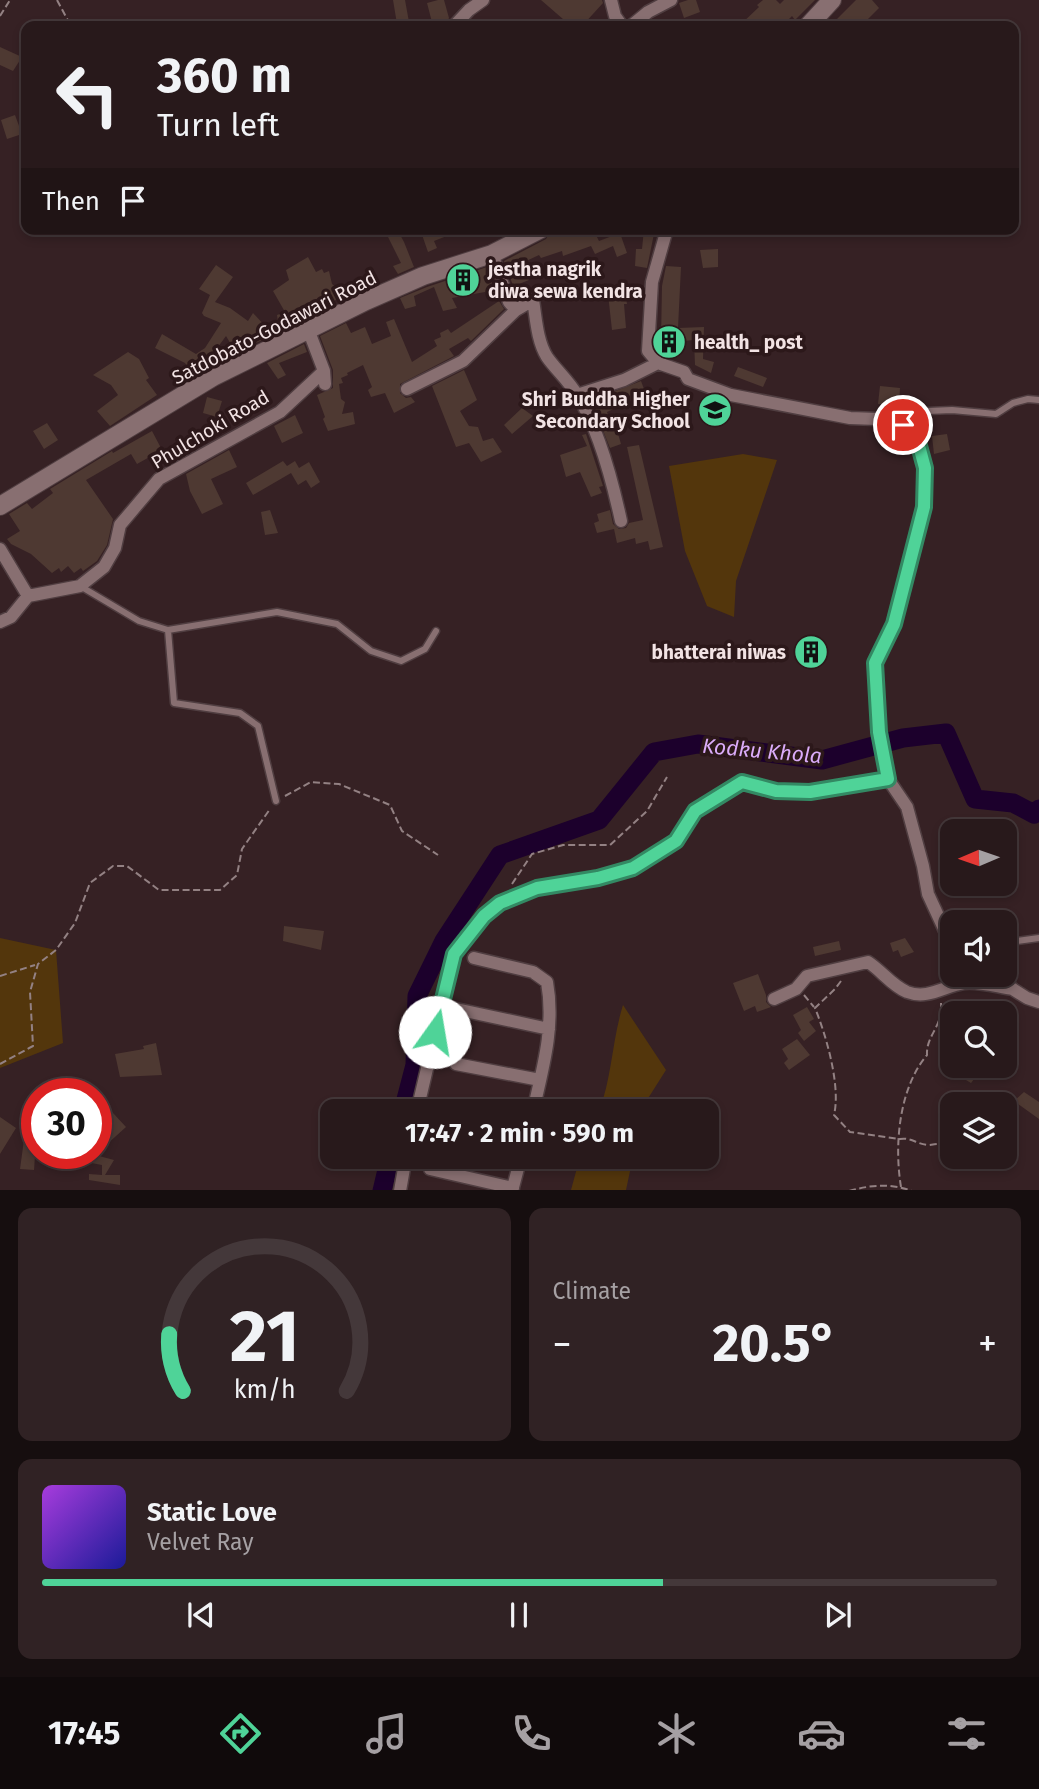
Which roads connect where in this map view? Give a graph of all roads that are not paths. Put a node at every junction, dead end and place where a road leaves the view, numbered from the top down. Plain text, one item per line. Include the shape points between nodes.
1 (483, 0) edge
2 (611, 0) edge
3 (671, 0) edge
4 (832, 0) edge
5 (458, 21) edge
6 (618, 21) edge
7 (637, 21) edge
8 (813, 21) edge
9 (529, 235) edge
10 (665, 235) edge
11 (492, 254) junction
12 (516, 310) junction
13 (308, 329) junction
14 (658, 363) junction
15 (407, 389) dead end
16 (577, 395) junction
17 (1039, 400) edge
18 (903, 425) junction
19 (0, 506) edge
20 (621, 521) dead end
21 (0, 549) edge
22 (80, 586) junction
23 (28, 596) junction
24 (0, 622) edge
25 (168, 630) junction
26 (436, 631) dead end
27 (888, 779) junction
28 (276, 801) road end
29 (940, 919) edge
30 (1039, 938) edge
31 (1017, 941) edge
32 (474, 958) dead end
33 (1010, 987) edge
34 (1013, 989) junction
35 (774, 999) dead end
36 (1039, 1002) edge
37 (442, 1006) junction
38 (549, 1029) junction
39 (456, 1064) dead end
40 (540, 1080) junction
41 (420, 1099) edge
42 (536, 1099) edge
43 (404, 1169) edge
44 (430, 1169) dead end
45 (518, 1169) edge
46 (512, 1189) edge
47 (400, 1190) edge

1 - 5 street
2 - 6 street
3 - 7 street
4 - 8 street
9 - 11 street, Satdobato-Godawari Road
10 - 14 street via 652,282 648,351
11 - 12 street
11 - 13 street, Satdobato-Godawari Road via 424,276
12 - 15 street via 463,360
12 - 16 street via 533,300 546,355
13 - 19 street, Satdobato-Godawari Road via 213,377
13 - 22 street, Phulchoki Road via 325,377 280,412 159,480 120,525 104,567
14 - 16 street
14 - 18 street via 731,395
16 - 20 street via 614,485
17 - 18 lane via 1013,403 996,414 928,411
18 - 27 street via 918,442 925,468 924,507 894,624 875,663 879,732
21 - 23 street
22 - 23 street
22 - 25 lane via 139,621
23 - 24 street via 11,617
25 - 26 lane via 277,612 337,624 371,651 401,662 425,649
25 - 28 lane via 174,702 240,713 257,726
27 - 29 street via 907,807 928,894
27 - 37 street via 810,792 776,791 742,782 695,811 676,841 633,868 537,888 500,903 454,954
30 - 31 lane
32 - 38 street via 533,972 548,982
33 - 34 street
34 - 35 street via 966,982 924,995 907,992 868,962 807,976 796,989
34 - 36 street
37 - 38 street
37 - 41 street
38 - 40 street
39 - 40 street
40 - 42 street
43 - 47 street
44 - 46 street
45 - 46 street

